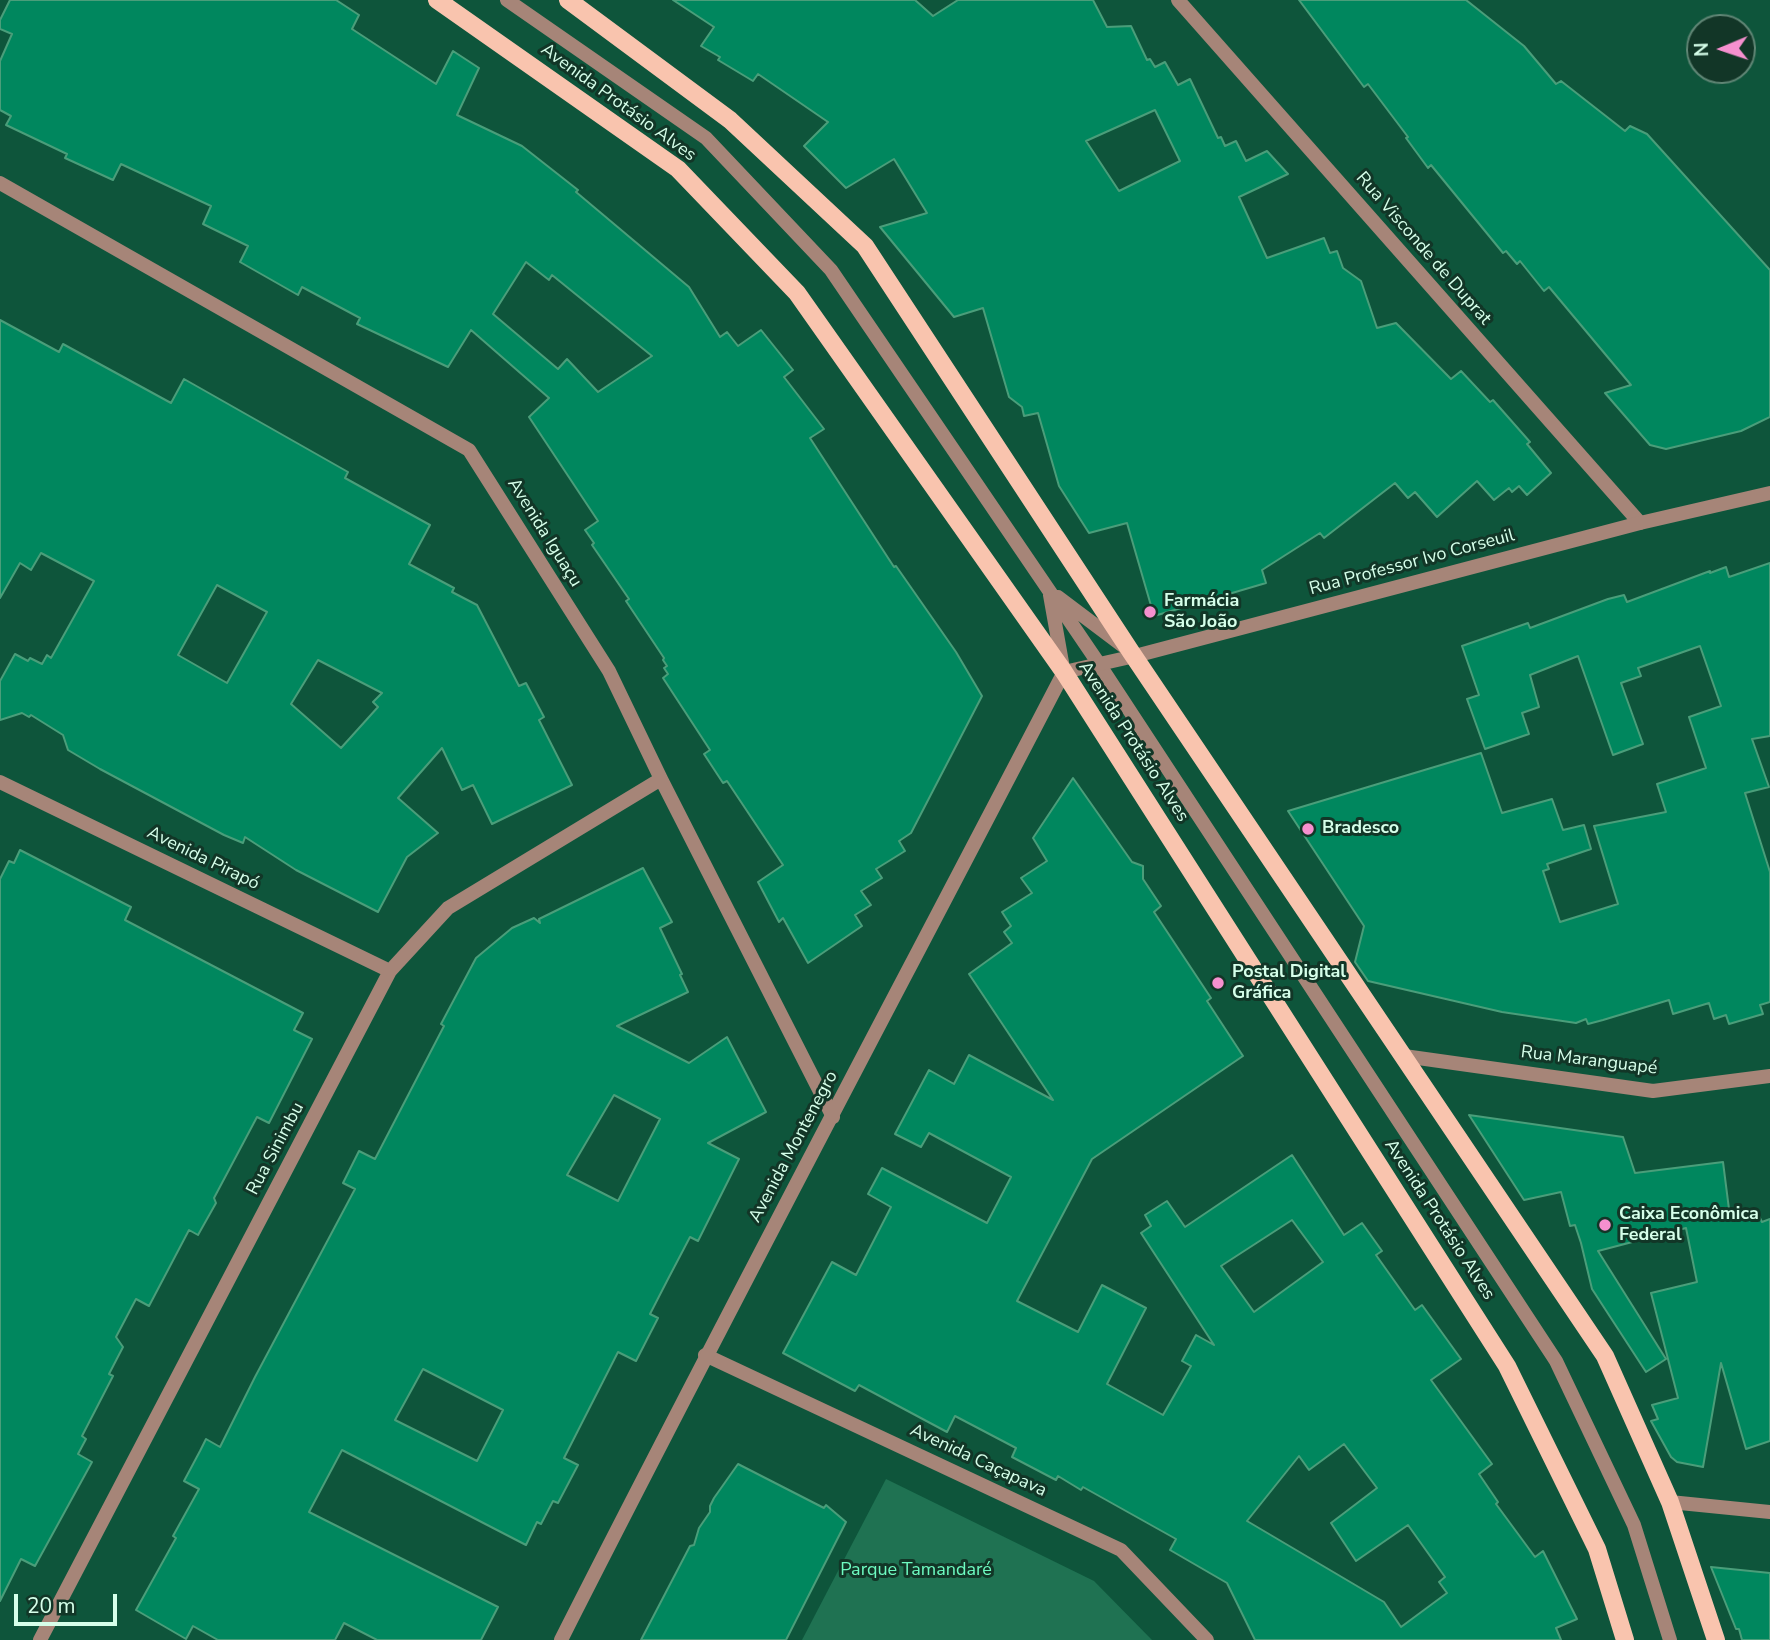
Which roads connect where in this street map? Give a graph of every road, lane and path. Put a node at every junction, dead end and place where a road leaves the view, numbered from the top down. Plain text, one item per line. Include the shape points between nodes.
1 (437, 0) edge
2 (507, 0) edge
3 (568, 0) edge
4 (1178, 0) edge
5 (0, 183) edge
6 (1770, 493) edge
7 (1640, 523) junction
8 (1049, 590) junction
9 (1133, 654) junction
10 (1099, 664) junction
11 (1064, 672) junction
12 (661, 779) junction
13 (0, 782) edge
14 (390, 971) junction
15 (1404, 1056) junction
16 (1770, 1076) edge
17 (832, 1117) junction
18 (705, 1355) junction
19 (1670, 1502) junction
20 (1770, 1512) edge
21 (40, 1640) edge
22 (561, 1640) edge
23 (1207, 1640) edge
24 (1625, 1640) edge
25 (1670, 1640) edge
26 (1716, 1640) edge

1 - 11 main road, Avenida Protásio Alves via 678,169 797,293
2 - 8 street via 706,138 831,270
3 - 9 main road via 730,120 865,246
4 - 7 street, Rua Visconde de Duprat
5 - 12 street, Avenida Iguaçu via 469,450 609,671
6 - 7 street, Rua Professor Ivo Corseuil
7 - 9 street, Rua Professor Ivo Corseuil
8 - 9 street
8 - 10 street
8 - 11 street
9 - 10 street, Rua Professor Ivo Corseuil
9 - 15 main road
10 - 11 street, Rua Professor Ivo Corseuil
10 - 25 street via 1556,1361 1634,1525
11 - 17 street, Avenida Montenegro
11 - 24 main road, Avenida Protásio Alves via 1507,1366 1597,1549
12 - 14 street, Rua Sinimbu via 448,908
12 - 17 street, Avenida Iguaçu
13 - 14 street, Avenida Pirapó
14 - 21 street, Rua Sinimbu
15 - 16 street, Rua Maranguapé via 1653,1091
15 - 19 main road via 1605,1356
17 - 18 street, Avenida Montenegro
18 - 22 street, Avenida Montenegro
18 - 23 street, Avenida Caçapava via 1121,1550
19 - 20 street
19 - 26 main road

